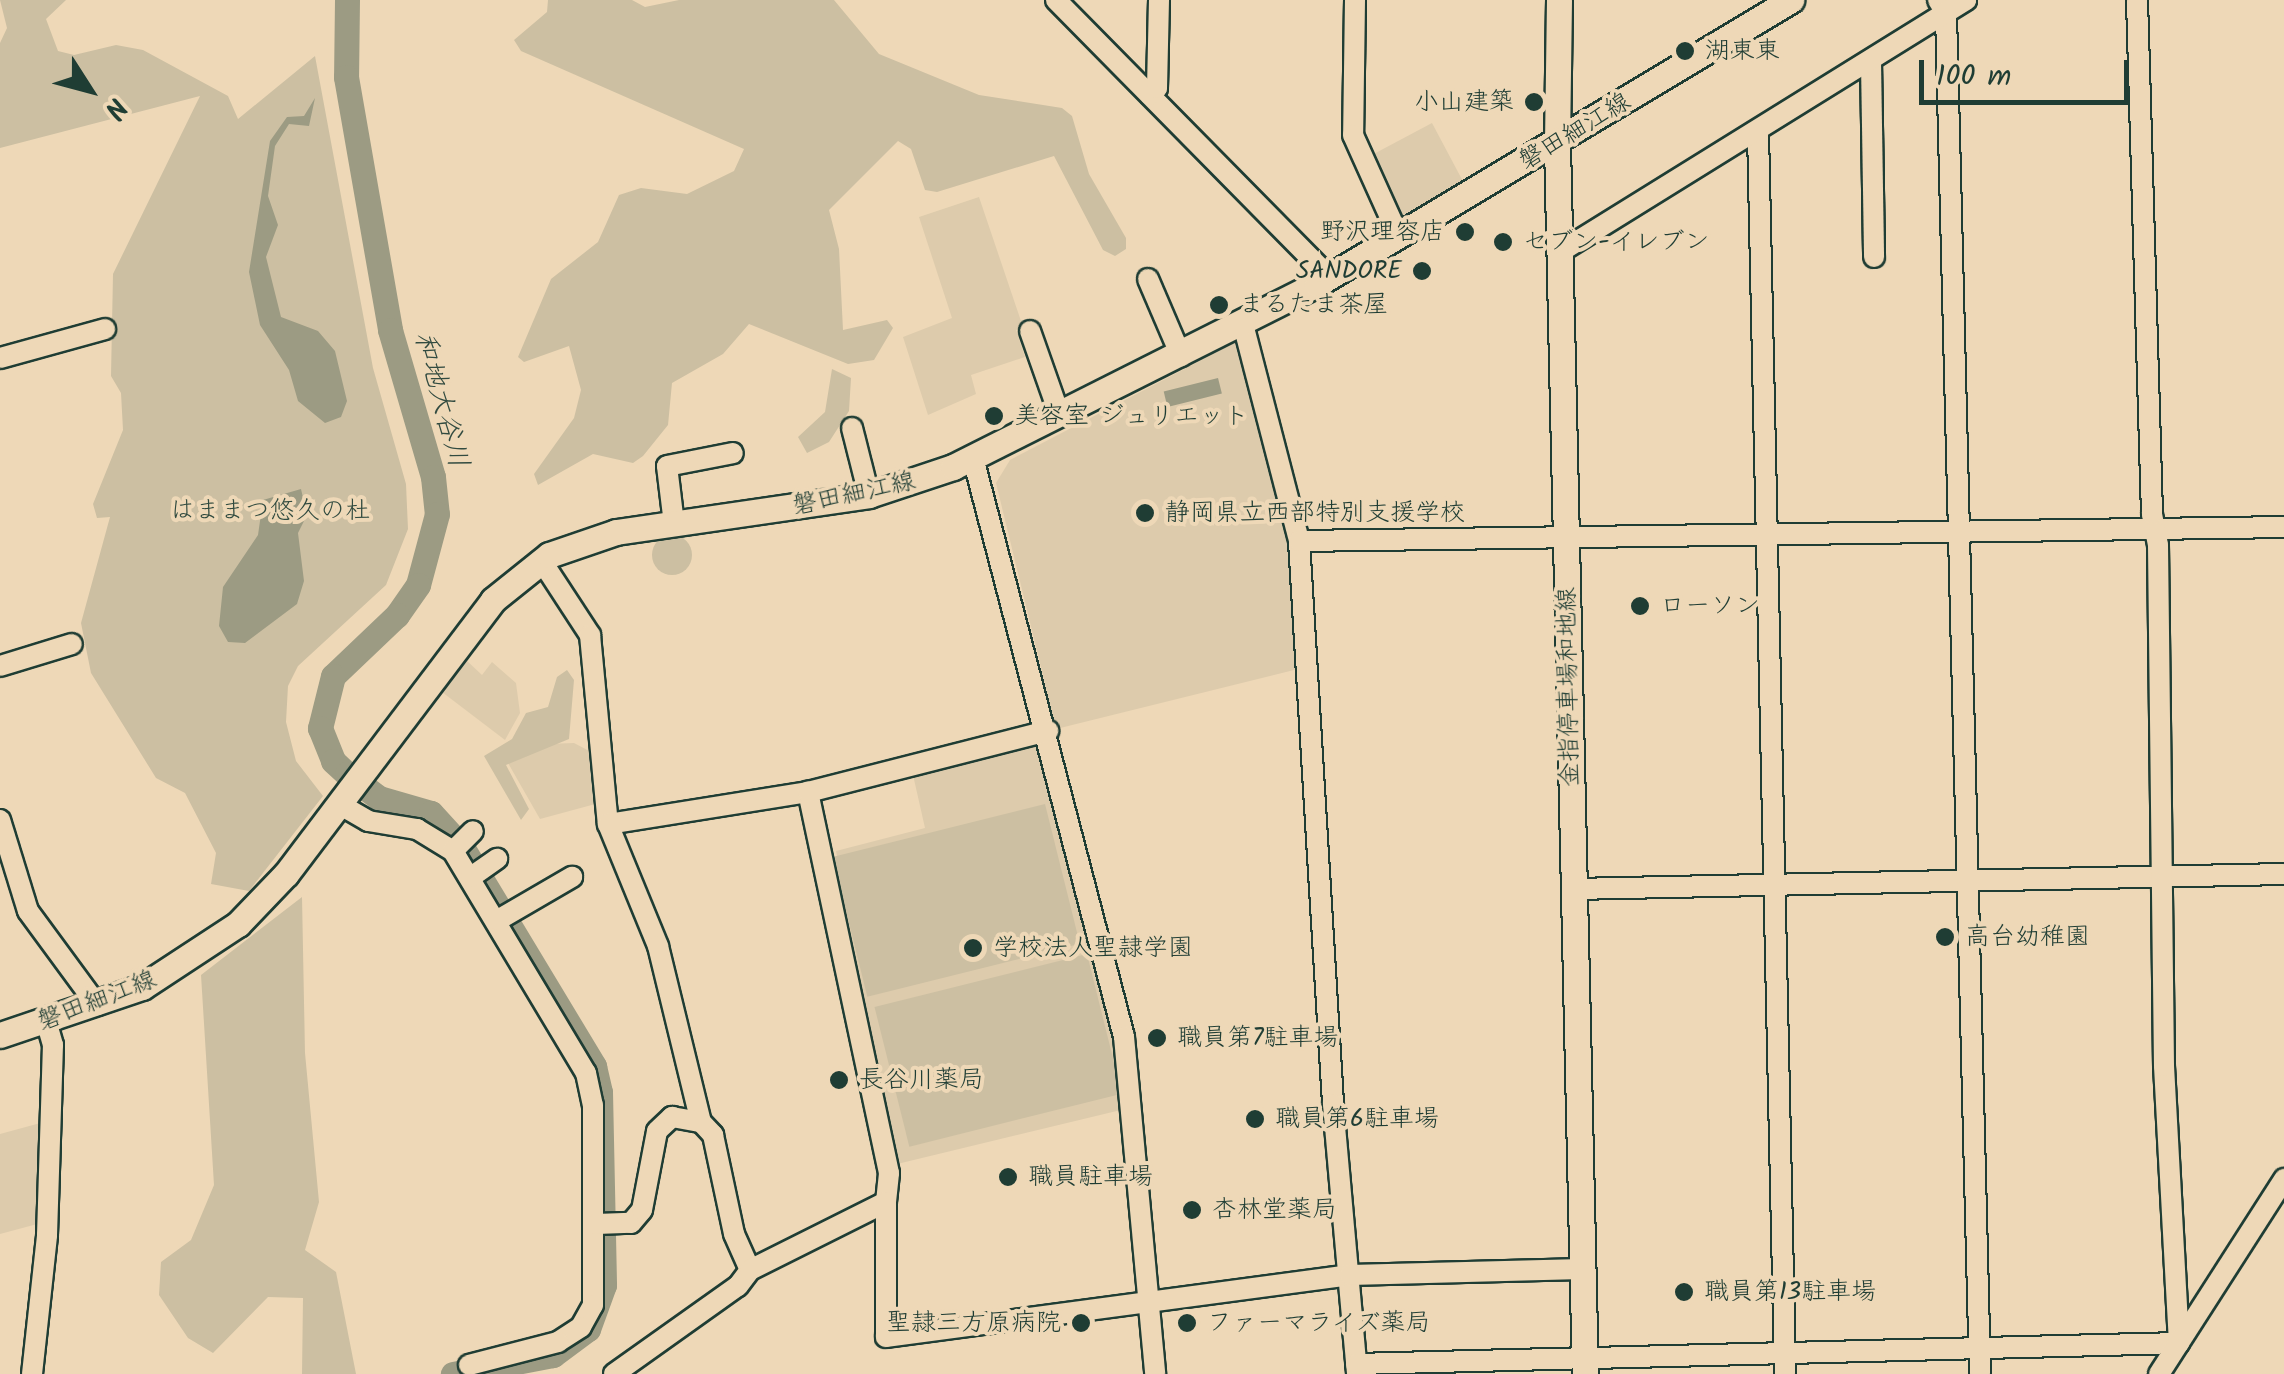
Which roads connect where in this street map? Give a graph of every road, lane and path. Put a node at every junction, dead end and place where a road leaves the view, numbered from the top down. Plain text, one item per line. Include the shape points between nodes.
1 (1056, 0) edge
2 (1159, 0) edge
3 (1355, 0) edge
4 (1559, 0) edge
5 (1790, 0) edge
6 (1966, 0) edge
7 (2137, 0) edge
8 (1942, 6) edge
9 (1871, 62) junction
10 (1150, 95) junction
11 (1758, 132) junction
12 (1556, 144) junction
13 (1399, 238) junction
14 (1560, 252) junction
15 (1874, 257) dead end
16 (1329, 277) junction
17 (1148, 279) dead end
18 (1242, 324) junction
19 (105, 329) dead end
20 (1030, 330) dead end
21 (1180, 356) junction
22 (0, 358) edge
23 (1060, 416) junction
24 (852, 428) dead end
25 (733, 453) dead end
26 (973, 458) junction
27 (869, 496) junction
28 (674, 524) junction
29 (2284, 527) edge
30 (2154, 529) junction
31 (1957, 533) junction
32 (1766, 536) junction
33 (1566, 539) junction
34 (1299, 541) junction
35 (541, 560) junction
36 (72, 644) dead end
37 (0, 666) edge
38 (1048, 731) junction
39 (808, 792) junction
40 (343, 798) junction
41 (0, 820) edge
42 (608, 824) junction
43 (474, 830) dead end
44 (453, 851) junction
45 (497, 859) dead end
46 (2284, 874) edge
47 (471, 877) junction
48 (572, 877) dead end
49 (2166, 877) junction
50 (1968, 881) junction
51 (1774, 884) junction
52 (1574, 889) junction
53 (498, 920) junction
54 (97, 1006) junction
55 (46, 1021) junction
56 (0, 1035) edge
57 (700, 1122) junction
58 (2284, 1179) edge
59 (886, 1202) junction
60 (606, 1225) junction
61 (1582, 1269) junction
62 (750, 1270) junction
63 (1350, 1276) junction
64 (1151, 1301) junction
65 (2179, 1343) junction
66 (1979, 1347) junction
67 (1785, 1350) junction
68 (1585, 1365) edge
69 (469, 1366) dead end
70 (491, 1366) edge
71 (1357, 1369) edge
72 (32, 1374) edge
73 (614, 1374) edge
74 (1156, 1374) edge
75 (1785, 1374) edge
76 (1980, 1374) edge
77 (2159, 1374) edge

1 - 10 street
2 - 10 street via 1157,88
3 - 13 street via 1353,135
4 - 12 main road, 金指停車場和地線
5 - 12 main road, 磐田細江線
6 - 8 street
7 - 30 street
8 - 9 street
8 - 31 street
9 - 11 street
9 - 15 street
10 - 16 street
11 - 14 street
11 - 32 street
12 - 13 main road, 磐田細江線
12 - 14 main road, 金指停車場和地線
13 - 16 main road, 磐田細江線
14 - 33 main road, 金指停車場和地線
16 - 18 main road, 磐田細江線
17 - 21 street
18 - 21 main road, 磐田細江線
18 - 34 street
19 - 22 street
20 - 23 street
21 - 23 main road, 磐田細江線
23 - 26 main road, 磐田細江線
24 - 27 street
25 - 28 street via 667,466
26 - 27 main road, 磐田細江線
26 - 38 street
27 - 28 main road, 磐田細江線
28 - 35 main road, 磐田細江線 via 599,536
29 - 30 street
30 - 31 street
30 - 49 street
31 - 32 street
31 - 50 street
32 - 33 street
32 - 51 street
33 - 34 street
33 - 52 main road, 金指停車場和地線
34 - 63 street via 1333,1104
35 - 40 main road, 磐田細江線 via 493,600
35 - 42 street via 590,635
36 - 37 street
38 - 39 street
38 - 64 street via 1124,1037
39 - 42 street
39 - 59 street via 888,1173
40 - 44 street via 368,821 417,829
40 - 54 main road, 磐田細江線 via 271,892 220,938 163,976
41 - 54 street via 28,911
42 - 57 street via 644,902 672,992
43 - 44 street
44 - 47 street
45 - 47 street
46 - 49 street
47 - 53 street
48 - 53 street
49 - 50 street
49 - 65 street via 2164,1066
50 - 51 street
50 - 66 street
51 - 52 street
51 - 67 street
52 - 61 main road, 金指停車場和地線
53 - 60 street via 586,1074
54 - 55 main road, 磐田細江線
55 - 56 main road, 磐田細江線
55 - 72 street via 52,1046 48,1216 43,1316
57 - 60 street via 672,1117 657,1131 642,1210
57 - 62 street via 713,1136 734,1234
58 - 65 street
59 - 62 street
59 - 64 street via 886,1337
60 - 70 street via 581,1327
61 - 63 street
61 - 68 main road, 金指停車場和地線
62 - 73 street via 738,1286
63 - 64 street
63 - 71 street
64 - 74 street
65 - 66 street
65 - 77 street
66 - 67 street
66 - 76 street
67 - 68 street
67 - 75 street
68 - 71 street
69 - 70 street

